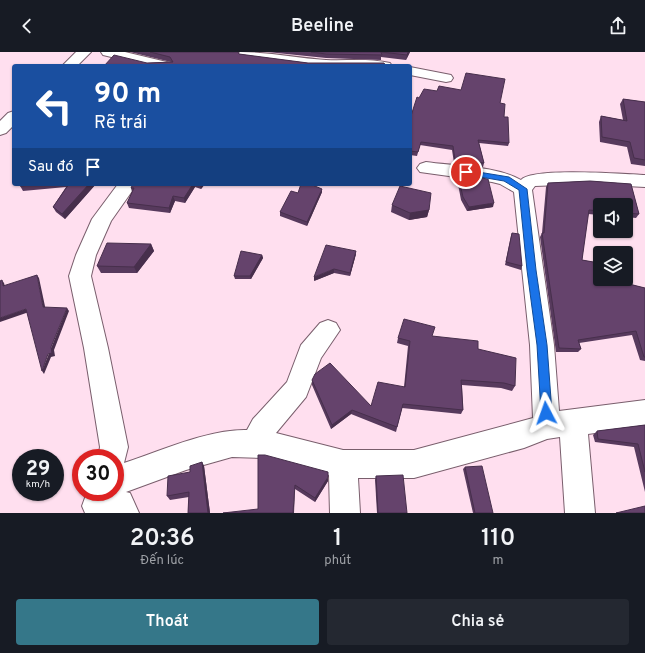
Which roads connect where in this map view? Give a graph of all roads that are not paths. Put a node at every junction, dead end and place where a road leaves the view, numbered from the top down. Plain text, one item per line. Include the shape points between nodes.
1 (84, 52) edge
2 (108, 52) edge
3 (246, 53) edge
4 (363, 58) edge
5 (71, 64) edge
6 (158, 64) edge
7 (238, 64) edge
8 (330, 64) edge
9 (342, 64) edge
10 (380, 64) edge
11 (412, 71) edge
12 (446, 78) dead end
13 (12, 118) edge
14 (0, 130) edge
15 (426, 168) dead end
16 (645, 181) edge
17 (127, 186) edge
18 (523, 189) junction
19 (328, 330) dead end
20 (645, 413) edge
21 (560, 425) junction
22 (254, 444) junction
23 (114, 449) edge
24 (343, 464) junction
25 (124, 478) edge
26 (345, 513) edge
27 (580, 513) edge

1 - 5 street
2 - 6 street
3 - 7 street
3 - 8 street
4 - 9 street
4 - 10 street
11 - 12 street
13 - 14 street
15 - 18 street via 506,179
16 - 18 street via 618,178 550,178 530,180
17 - 23 street via 102,219 80,276
18 - 21 street via 542,345
19 - 22 street via 310,353 297,388 263,428
20 - 21 street
21 - 24 street via 414,464
21 - 27 street
22 - 24 street via 266,444
22 - 25 street via 232,443
24 - 26 street

